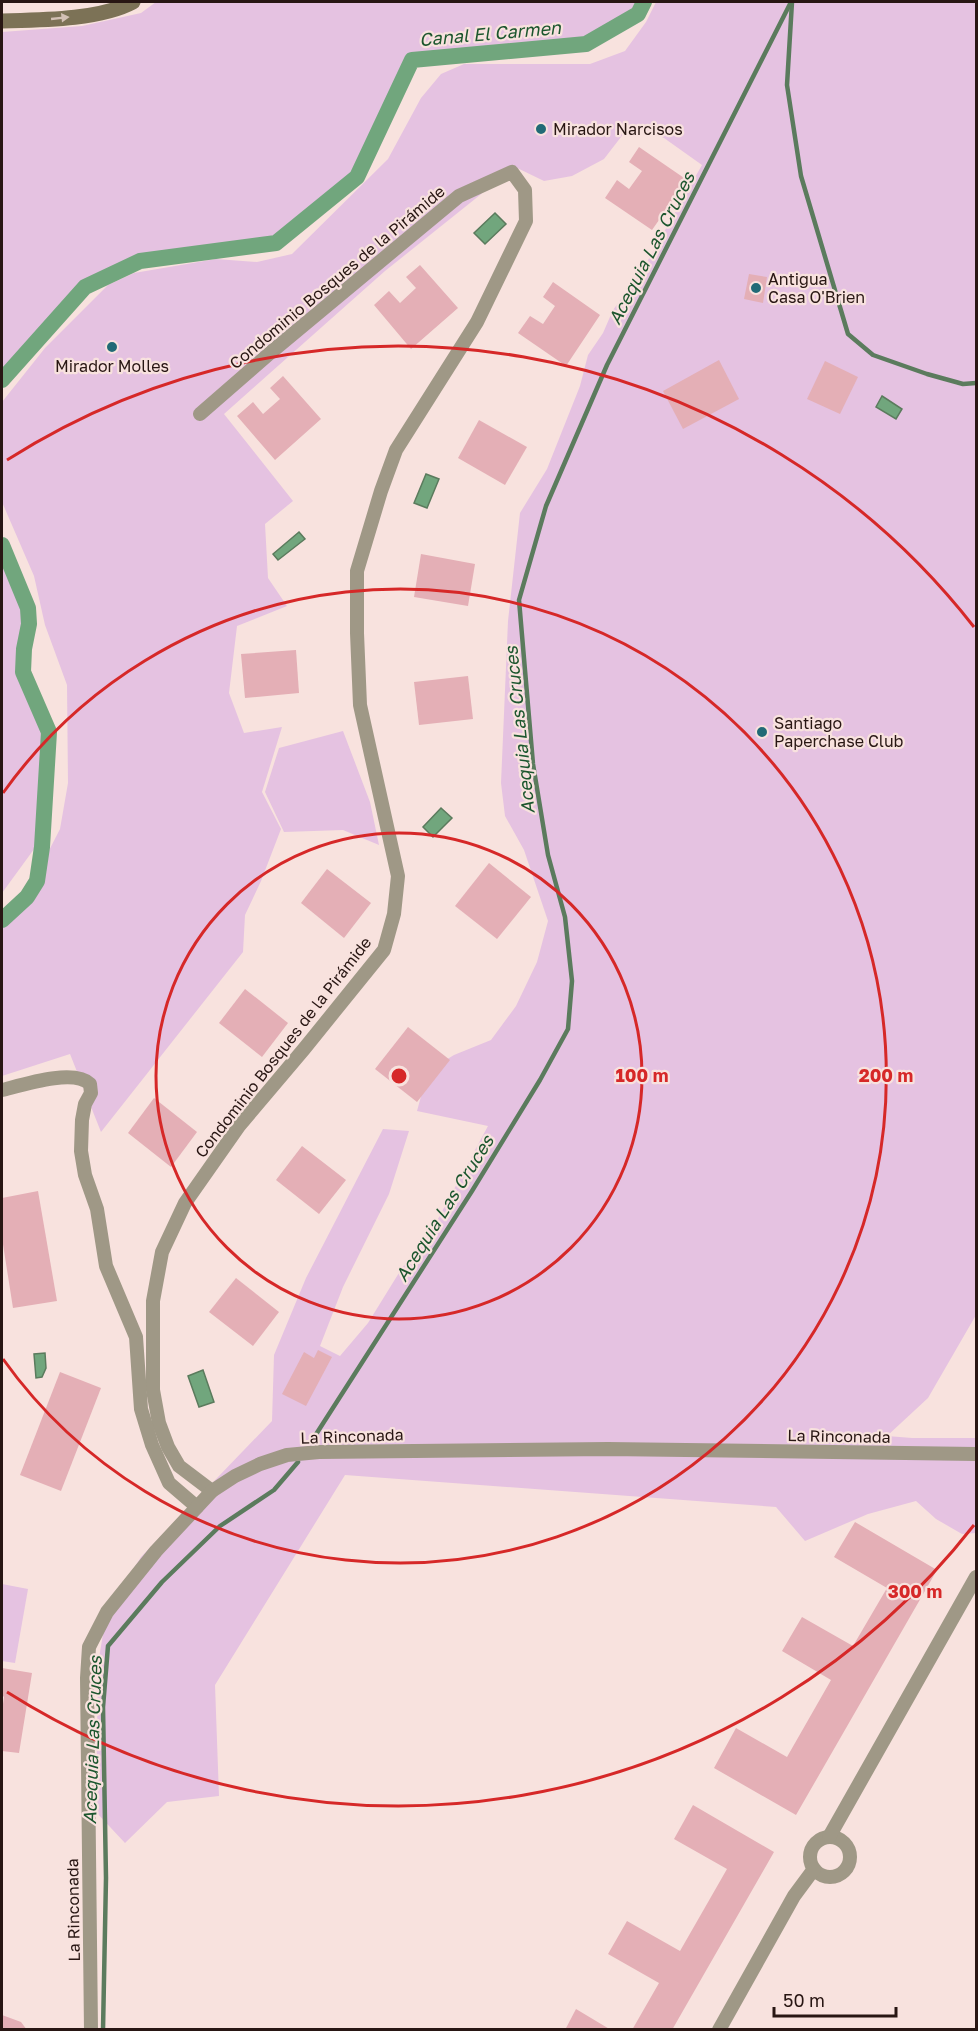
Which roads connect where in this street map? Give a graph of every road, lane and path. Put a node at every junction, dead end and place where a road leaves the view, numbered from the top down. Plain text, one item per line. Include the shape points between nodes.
1 (134, 2) edge
2 (2, 21) edge
3 (201, 414) dead end
4 (2, 1090) edge
5 (976, 1454) edge
6 (212, 1491) junction
7 (197, 1507) junction
8 (976, 1577) edge
9 (829, 1837) junction
10 (814, 1869) junction
11 (91, 2030) edge
12 (719, 2030) edge

2 -> 1 street via 66,17
3 - 6 street, Condominio Bosques de la Pirámide via 459,196 512,172 525,190 526,221 477,322 396,450 357,571 360,705 398,876 394,914 384,950 238,1125 185,1203 162,1252 153,1301 153,1390 159,1423 179,1466
4 - 7 street via 73,1077 90,1084 82,1120 85,1176 97,1209 106,1266 136,1337 141,1409 170,1483
5 - 6 street, La Rinconada via 609,1449 319,1452 287,1455 260,1464
6 - 7 street, La Rinconada
7 - 11 street, La Rinconada via 107,1612 89,1647
8 - 9 street
9 - 10 street via 812,1848 810,1861
9 - 10 street via 847,1845 849,1865 835,1878 822,1876
10 - 12 street via 794,1896

